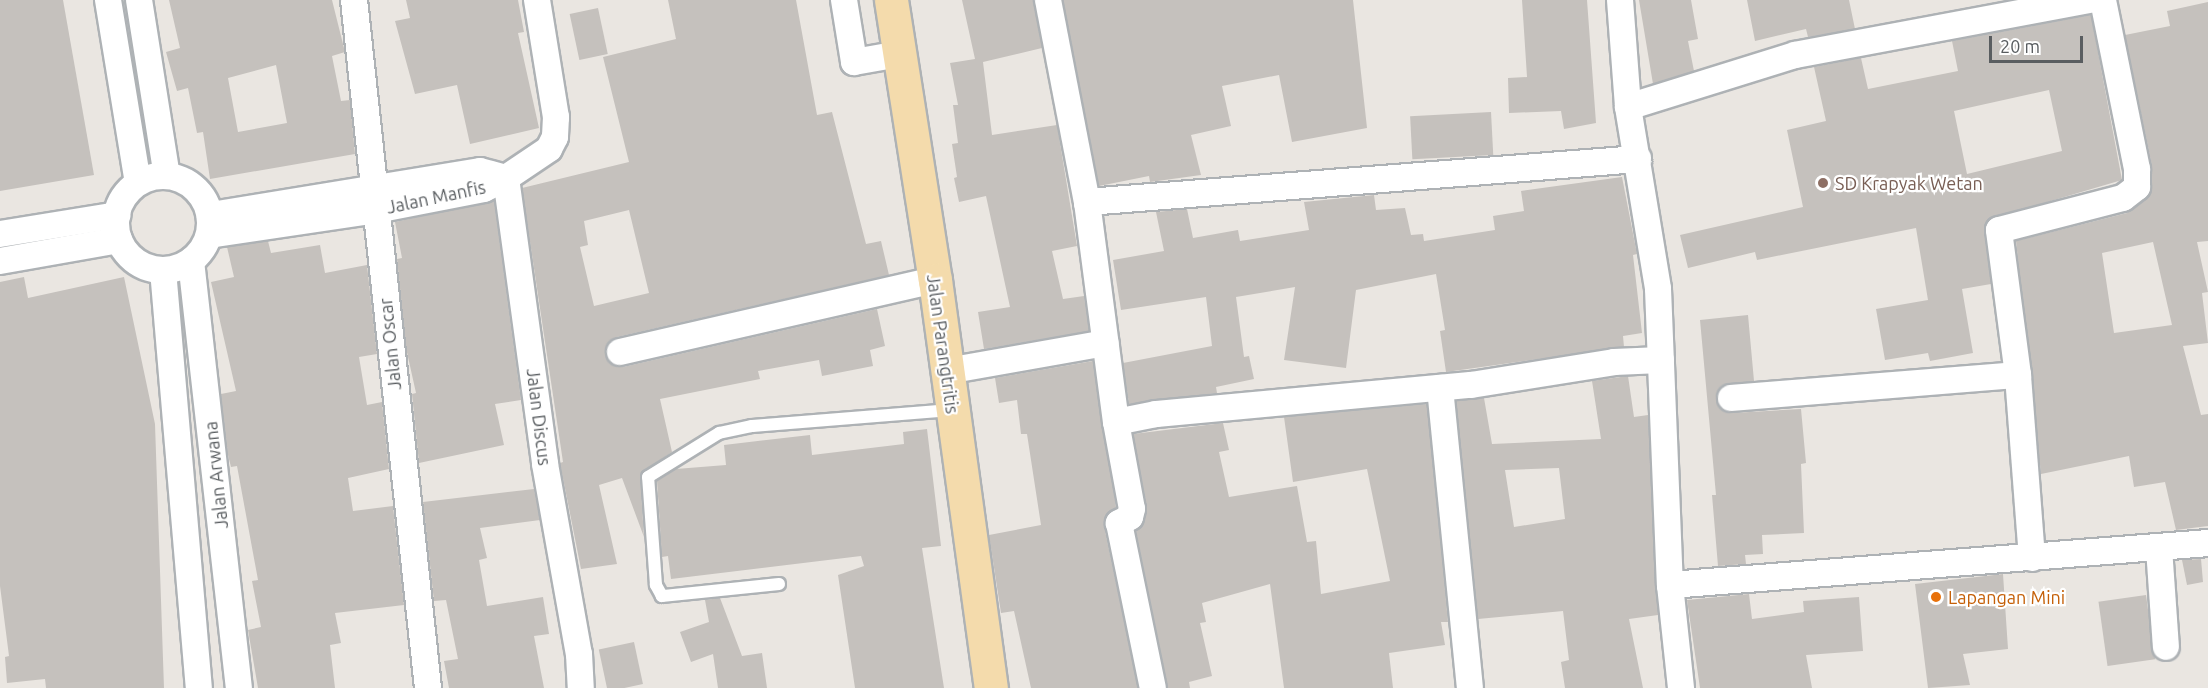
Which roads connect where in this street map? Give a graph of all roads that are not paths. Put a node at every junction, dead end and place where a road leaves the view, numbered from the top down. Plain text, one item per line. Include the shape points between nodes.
1 (108, 0) edge
2 (139, 0) edge
3 (354, 0) edge
4 (537, 0) edge
5 (844, 0) edge
6 (891, 0) edge
7 (1048, 0) edge
8 (1620, 0) edge
9 (2103, 0) edge
10 (2081, 1) edge
11 (899, 54) junction
12 (1628, 107) junction
13 (1638, 159) junction
14 (167, 176) junction
15 (506, 178) junction
16 (138, 183) junction
17 (374, 200) junction
18 (1087, 202) junction
19 (117, 215) junction
20 (209, 225) junction
21 (0, 234) edge
22 (119, 240) junction
23 (0, 261) edge
24 (191, 261) junction
25 (163, 270) junction
26 (935, 280) junction
27 (1106, 343) junction
28 (620, 352) dead end
29 (1661, 360) junction
30 (947, 371) junction
31 (2018, 375) junction
32 (1440, 388) junction
33 (1731, 398) dead end
34 (951, 410) junction
35 (1116, 422) junction
36 (2208, 543) edge
37 (2158, 548) junction
38 (2032, 558) junction
39 (778, 584) dead end
40 (1670, 585) junction
41 (2166, 646) dead end
42 (199, 688) edge
43 (239, 688) edge
44 (428, 688) edge
45 (581, 688) edge
46 (991, 688) edge
47 (1152, 688) edge
48 (1470, 688) edge
49 (1681, 688) edge

1 - 16 street
2 - 14 street
3 - 17 street, Jalan Oscar
4 - 15 street, Jalan Manfis via 556,117 555,138 549,149
5 - 11 street via 854,62
6 - 11 main road, Jalan Parangtritis
7 - 18 street
8 - 12 street
9 - 31 street via 2137,169 2137,187 2122,198 1999,230
10 - 12 street via 1795,55
11 - 26 main road, Jalan Parangtritis
12 - 13 street
13 - 18 street
13 - 29 street via 1658,289
14 - 16 street
14 - 20 street via 193,186
15 - 17 street, Jalan Manfis via 484,189
15 - 45 street, Jalan Discus via 545,464 579,654
16 - 19 street via 121,202
17 - 20 street, Jalan Manfis
17 - 44 street, Jalan Oscar
18 - 27 street
19 - 21 street
19 - 22 street
20 - 24 street
22 - 23 street
22 - 25 street via 141,265
24 - 25 street
24 - 43 street, Jalan Arwana
25 - 42 street, Jalan Arwana
26 - 28 street
26 - 30 main road, Jalan Parangtritis
27 - 30 street
27 - 35 street
29 - 32 street via 1614,362
29 - 40 street
30 - 34 main road, Jalan Parangtritis
31 - 33 street
31 - 38 street
32 - 35 street via 1156,414
32 - 48 street
34 - 39 lane via 752,426 719,433 648,477 656,585 662,596
34 - 46 main road, Jalan Parangtritis
35 - 47 street via 1132,509 1130,517 1119,523
36 - 37 street
37 - 38 street
37 - 41 street
38 - 40 street
40 - 49 street

